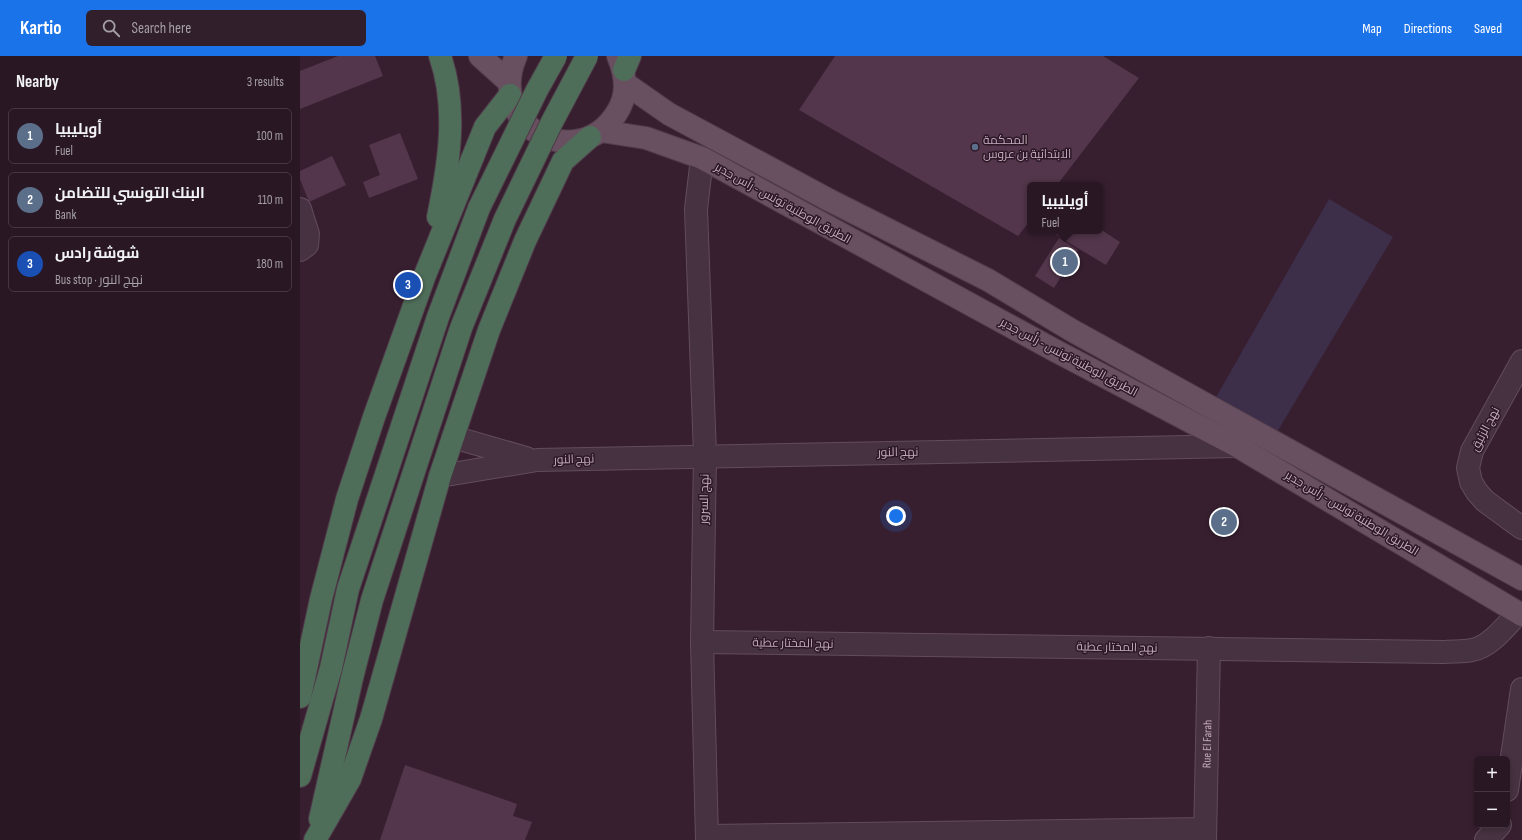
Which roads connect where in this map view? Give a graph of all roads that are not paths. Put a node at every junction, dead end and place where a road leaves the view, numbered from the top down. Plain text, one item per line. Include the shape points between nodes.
1 (440, 56) edge
2 (480, 56) edge
3 (516, 56) edge
4 (556, 56) edge
5 (587, 56) edge
6 (624, 66) edge
7 (510, 89) junction
8 (595, 134) junction
9 (702, 158) junction
10 (300, 209) edge
11 (300, 250) edge
12 (425, 275) junction
13 (1522, 361) edge
14 (1250, 428) junction
15 (453, 437) junction
16 (1237, 446) junction
17 (705, 455) junction
18 (537, 460) junction
19 (440, 476) junction
20 (1522, 528) edge
21 (1522, 579) edge
22 (1520, 614) edge
23 (702, 642) junction
24 (1209, 648) junction
25 (1522, 689) edge
26 (300, 697) edge
27 (1510, 770) edge
28 (300, 776) edge
29 (1497, 828) edge
30 (1205, 835) edge
31 (707, 838) edge
32 (315, 840) edge
33 (1486, 840) edge

1 - 12 highway via 447,81 451,118 442,198
2 - 7 main road
3 - 7 main road via 511,67
4 - 28 highway, bridge via 479,208 438,317 348,589 331,668
5 - 32 highway, bridge via 505,220 461,328 375,593 352,678
6 - 8 main road via 624,97 619,110 611,122
6 - 14 main road, الطريق الوطنية تونس - رأس جدير via 669,114 829,200 988,280 1073,331
7 - 8 main road via 516,111 526,125 540,135 556,141 573,141
7 - 12 highway via 485,127
8 - 9 main road, الطريق الوطنية تونس - رأس جدير via 646,138
8 - 15 highway via 563,161 539,210 489,330
9 - 16 main road, الطريق الوطنية تونس - رأس جدير via 1054,350
9 - 17 street, نهج السرور via 696,209
10 - 11 street via 308,234 306,245
12 - 26 highway via 347,499 321,599
13 - 20 street, نهج الزئبق via 1472,451 1468,468 1470,482 1485,501
14 - 16 street
14 - 21 main road, الطريق الوطنية تونس - رأس جدير
15 - 18 street, نهج النور via 507,454
15 - 19 highway
16 - 17 street, نهج النور
16 - 22 main road, الطريق الوطنية تونس - رأس جدير
17 - 18 street, نهج النور
17 - 23 street, نهج السرور
18 - 19 street, نهج النور
19 - 32 highway via 371,718 350,779
22 - 24 street, نهج المختار عطية via 1497,635 1473,650 1443,652
23 - 24 street, نهج المختار عطية
23 - 31 street, نهج السرور
24 - 30 street, Rue El Farah
25 - 27 street
29 - 33 street
30 - 31 street

